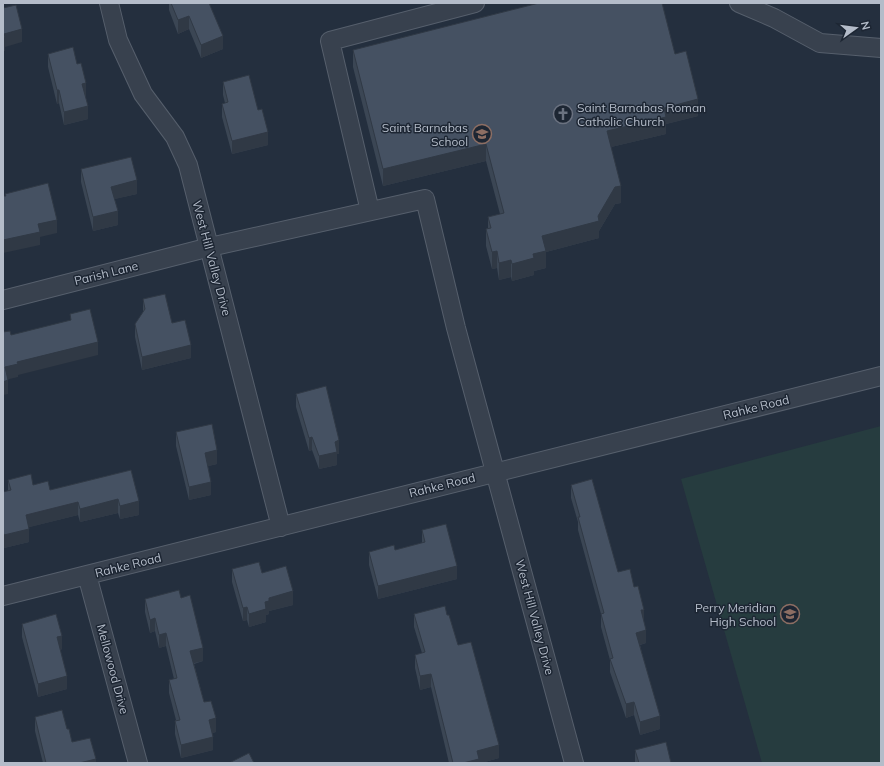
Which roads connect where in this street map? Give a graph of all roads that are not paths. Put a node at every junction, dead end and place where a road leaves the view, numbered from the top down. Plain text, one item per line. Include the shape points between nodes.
1 (109, 3) edge
2 (475, 3) edge
3 (739, 3) edge
4 (881, 48) edge
5 (370, 211) junction
6 (210, 247) junction
7 (3, 300) edge
8 (881, 376) edge
9 (496, 472) junction
10 (281, 527) junction
11 (87, 575) junction
12 (3, 596) edge
13 (138, 763) edge
14 (574, 763) edge

1 - 6 street, West Hill Valley Drive via 118,40 143,94 175,137 188,165
2 - 5 street via 330,41
3 - 4 street via 774,18 820,43
5 - 6 street, Parish Lane
5 - 9 street, West Hill Valley Drive via 425,199 456,328
6 - 7 street, Parish Lane
6 - 10 street, West Hill Valley Drive
8 - 9 street, Rahke Road
9 - 10 street, Rahke Road
9 - 14 street, West Hill Valley Drive
10 - 11 street, Rahke Road
11 - 12 street, Rahke Road
11 - 13 street, Mellowood Drive

